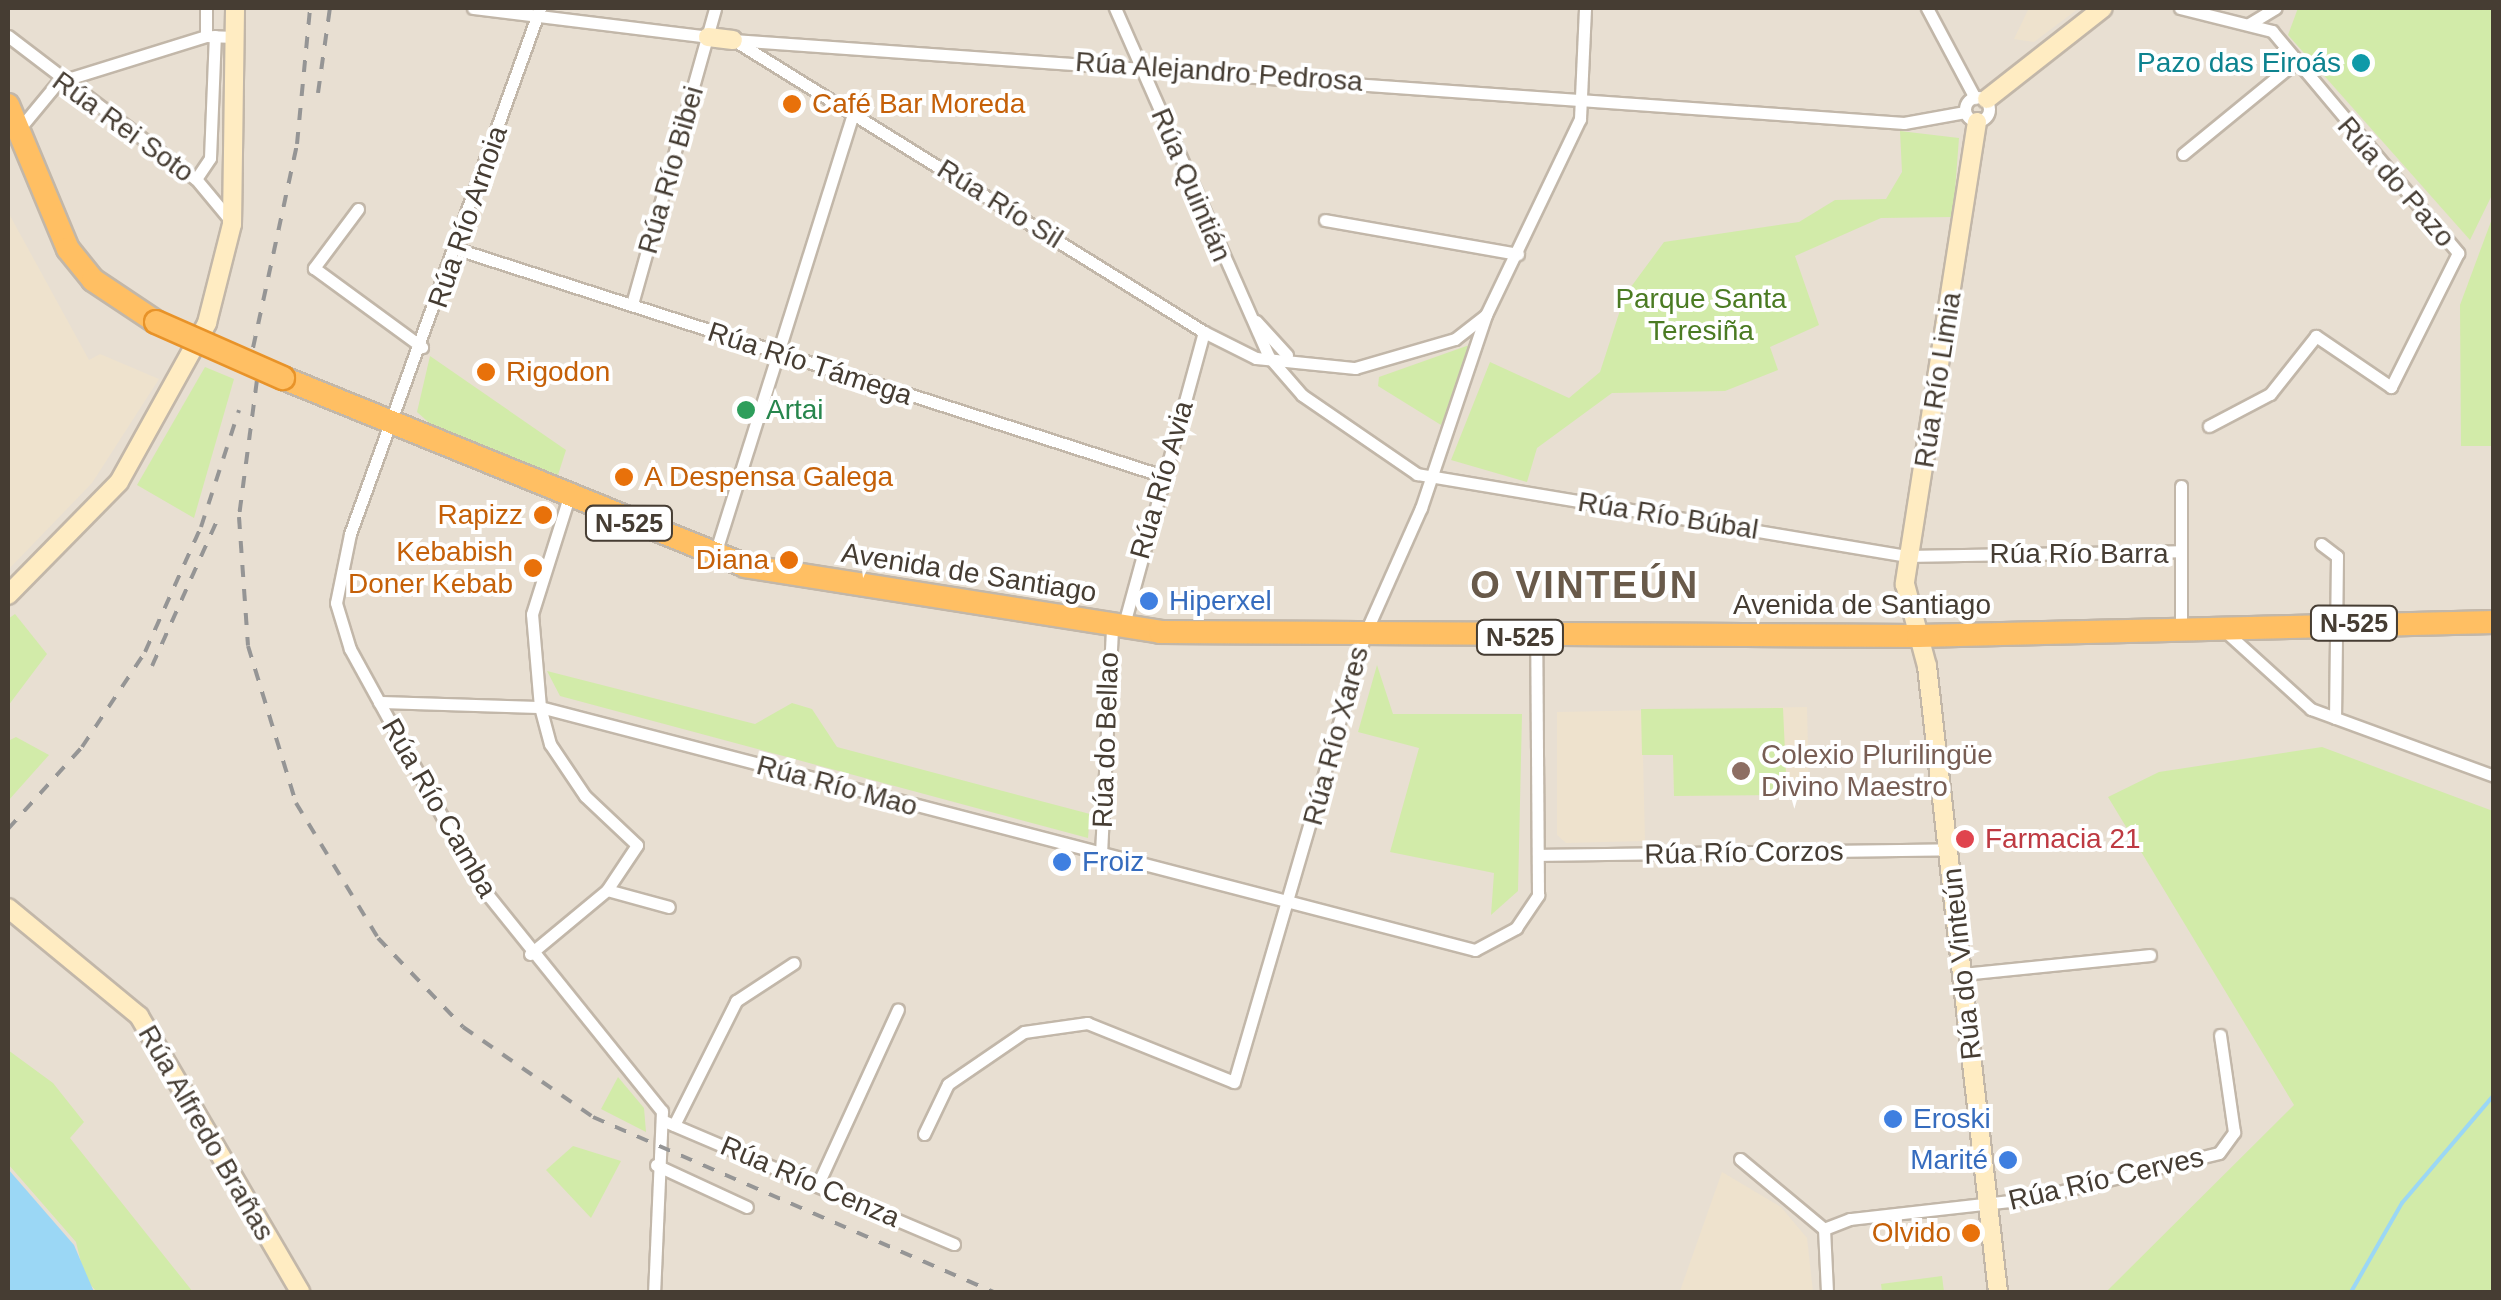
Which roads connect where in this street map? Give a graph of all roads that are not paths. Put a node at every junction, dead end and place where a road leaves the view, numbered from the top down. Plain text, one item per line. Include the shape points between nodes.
1 (206, 8) edge
2 (235, 8) edge
3 (473, 8) edge
4 (715, 8) edge
5 (1115, 8) edge
6 (1585, 8) edge
7 (1927, 8) edge
8 (2103, 8) edge
9 (2180, 8) edge
10 (2276, 8) edge
11 (539, 10) edge
12 (2245, 24) junction
13 (8, 36) edge
14 (211, 36) junction
15 (708, 36) junction
16 (235, 37) junction
17 (733, 40) junction
18 (2278, 40) junction
19 (778, 41) junction
20 (770, 63) junction
21 (2293, 64) junction
22 (1140, 66) junction
23 (58, 82) junction
24 (1981, 98) junction
25 (1583, 100) junction
26 (8, 105) edge
27 (853, 114) junction
28 (1971, 117) junction
29 (18, 134) junction
30 (2183, 154) dead end
31 (196, 179) junction
32 (358, 209) dead end
33 (1325, 220) dead end
34 (232, 224) junction
35 (458, 249) junction
36 (1518, 254) junction
37 (632, 304) junction
38 (1244, 308) junction
39 (1486, 315) junction
40 (1204, 332) junction
41 (422, 347) junction
42 (1287, 355) junction
43 (782, 358) junction
44 (1269, 358) junction
45 (394, 426) junction
46 (2209, 426) dead end
47 (1163, 476) junction
48 (1431, 481) junction
49 (2181, 486) dead end
50 (568, 500) junction
51 (2321, 544) dead end
52 (2181, 551) junction
53 (714, 556) junction
54 (1905, 556) junction
55 (8, 595) edge
56 (2494, 622) edge
57 (2336, 624) junction
58 (2214, 625) junction
59 (2181, 626) junction
60 (1117, 627) junction
61 (1364, 636) junction
62 (1918, 636) junction
63 (1536, 637) junction
64 (380, 702) junction
65 (540, 707) junction
66 (2335, 718) junction
67 (2492, 774) edge
68 (1950, 848) junction
69 (1101, 854) junction
70 (1538, 854) junction
71 (607, 890) junction
72 (1290, 904) junction
73 (8, 908) edge
74 (669, 908) dead end
75 (530, 954) junction
76 (2150, 955) dead end
77 (794, 963) dead end
78 (1963, 974) junction
79 (898, 1009) dead end
80 (2220, 1035) dead end
81 (669, 1123) junction
82 (924, 1134) dead end
83 (1740, 1159) dead end
84 (656, 1165) junction
85 (818, 1184) junction
86 (747, 1206) dead end
87 (1988, 1206) junction
88 (1824, 1229) junction
89 (954, 1244) dead end
90 (300, 1292) edge
91 (654, 1292) edge
92 (1827, 1292) edge
93 (1998, 1292) edge

1 - 14 street
2 - 16 street
3 - 11 street, Rúa Alejandro Pedrosa
4 - 15 street, Rúa Río Bibei
5 - 22 street, Rúa Quintián
6 - 25 street
7 - 24 street
8 - 24 street
9 - 12 street
10 - 12 street, Rúa do Pazo
10 - 18 street, Rúa do Pazo
11 - 15 street, Rúa Alejandro Pedrosa
11 - 35 street, Rúa Río Arnoia
12 - 18 street
13 - 23 street, Rúa Rei Soto
14 - 16 street
14 - 23 street
14 - 31 street via 210,158
15 - 17 street, Rúa Alejandro Pedrosa
15 - 37 street, Rúa Río Bibei
16 - 34 street
17 - 19 street, Rúa Alejandro Pedrosa
17 - 20 street, Rúa Río Sil
18 - 21 street, Rúa do Pazo
19 - 20 street
19 - 22 street, Rúa Alejandro Pedrosa
20 - 27 street, Rúa Río Sil
21 - 30 street
21 - 46 street, Rúa do Pazo via 2458,252 2391,387 2316,336 2270,394
22 - 25 street, Rúa Alejandro Pedrosa
22 - 38 street, Rúa Quintián
23 - 29 street via 29,108
23 - 31 street, Rúa Rei Soto
24 - 28 street
24 - 28 street
25 - 28 street, Rúa Alejandro Pedrosa via 1904,123
25 - 36 street, Rúa Río Xares
26 - 29 highway, Avenida de Santiago / N-525
27 - 40 street, Rúa Río Sil
27 - 43 street
28 - 54 street, Rúa Río Limia
29 - 45 highway, Avenida de Santiago / N-525, bridge via 68,249 93,280 156,322
31 - 34 street, Rúa Rei Soto
32 - 41 street via 314,268
33 - 36 street
34 - 55 street via 207,323 157,424 82,528
35 - 37 street, Rúa Río Támega
35 - 41 street, Rúa Río Arnoia
36 - 39 street, Rúa Río Xares
37 - 43 street, Rúa Río Támega
38 - 42 street, Rúa Quintián
38 - 44 street, Rúa Quintián
39 - 42 street via 1455,339 1355,368
39 - 48 street, Rúa Río Xares
40 - 44 street, Rúa Río Sil
40 - 47 street, Rúa Río Avia
41 - 45 street, Rúa Río Arnoia
42 - 44 street
43 - 47 street, Rúa Río Támega
43 - 53 street
44 - 48 street, Rúa Río Sil via 1313,404
45 - 50 highway, Avenida de Santiago / N-525
45 - 64 street, Rúa Río Camba via 337,586 340,626
47 - 60 street, Rúa Río Avia
48 - 54 street, Rúa Río Búbal
48 - 61 street, Rúa Río Xares
49 - 52 street
50 - 53 highway, Avenida de Santiago / N-525
50 - 65 street via 532,614
51 - 57 street via 2337,556
52 - 54 street, Rúa Río Barra
52 - 59 street, Rúa Río Barra
53 - 60 highway, Avenida de Santiago / N-525
54 - 62 street, Rúa Río Limia
56 - 57 highway, N-525
57 - 58 highway, N-525
57 - 66 street
58 - 59 highway, Avenida de Santiago / N-525
58 - 66 street via 2286,693
59 - 62 highway, Avenida de Santiago / N-525
60 - 61 highway, Avenida de Santiago / N-525
60 - 69 street, Rúa do Bellao
61 - 63 highway, Avenida de Santiago / N-525
61 - 72 street, Rúa Río Xares
62 - 63 highway, Avenida de Santiago / N-525
62 - 68 street, Rúa do Vinteún
63 - 70 street
64 - 65 street, Rúa Río Mao
64 - 75 street, Rúa Río Camba via 480,885
65 - 69 street, Rúa Río Mao
65 - 71 street via 550,744 585,796 636,845
66 - 67 street
68 - 70 street, Rúa Río Corzos
68 - 78 street, Rúa do Vinteún
69 - 72 street, Rúa Río Mao
70 - 72 street, Rúa Río Mao via 1535,906 1486,948
71 - 74 street
71 - 75 street
72 - 82 street, Rúa Río Xares via 1234,1082 1087,1023 1024,1032 948,1084
73 - 90 street, Rúa Alfredo Brañas via 139,1016
75 - 81 street, Rúa Río Camba
76 - 78 street
77 - 81 street via 736,1000
78 - 87 street, Rúa do Vinteún
79 - 85 street
80 - 87 street, Rúa Río Cerves via 2234,1132 2219,1153
81 - 84 street
81 - 85 street, Rúa Río Cenza
83 - 88 street
84 - 86 street
84 - 91 street
85 - 89 street, Rúa Río Cenza
87 - 88 street, Rúa Río Cerves
87 - 93 street, Rúa do Vinteún
88 - 92 street

